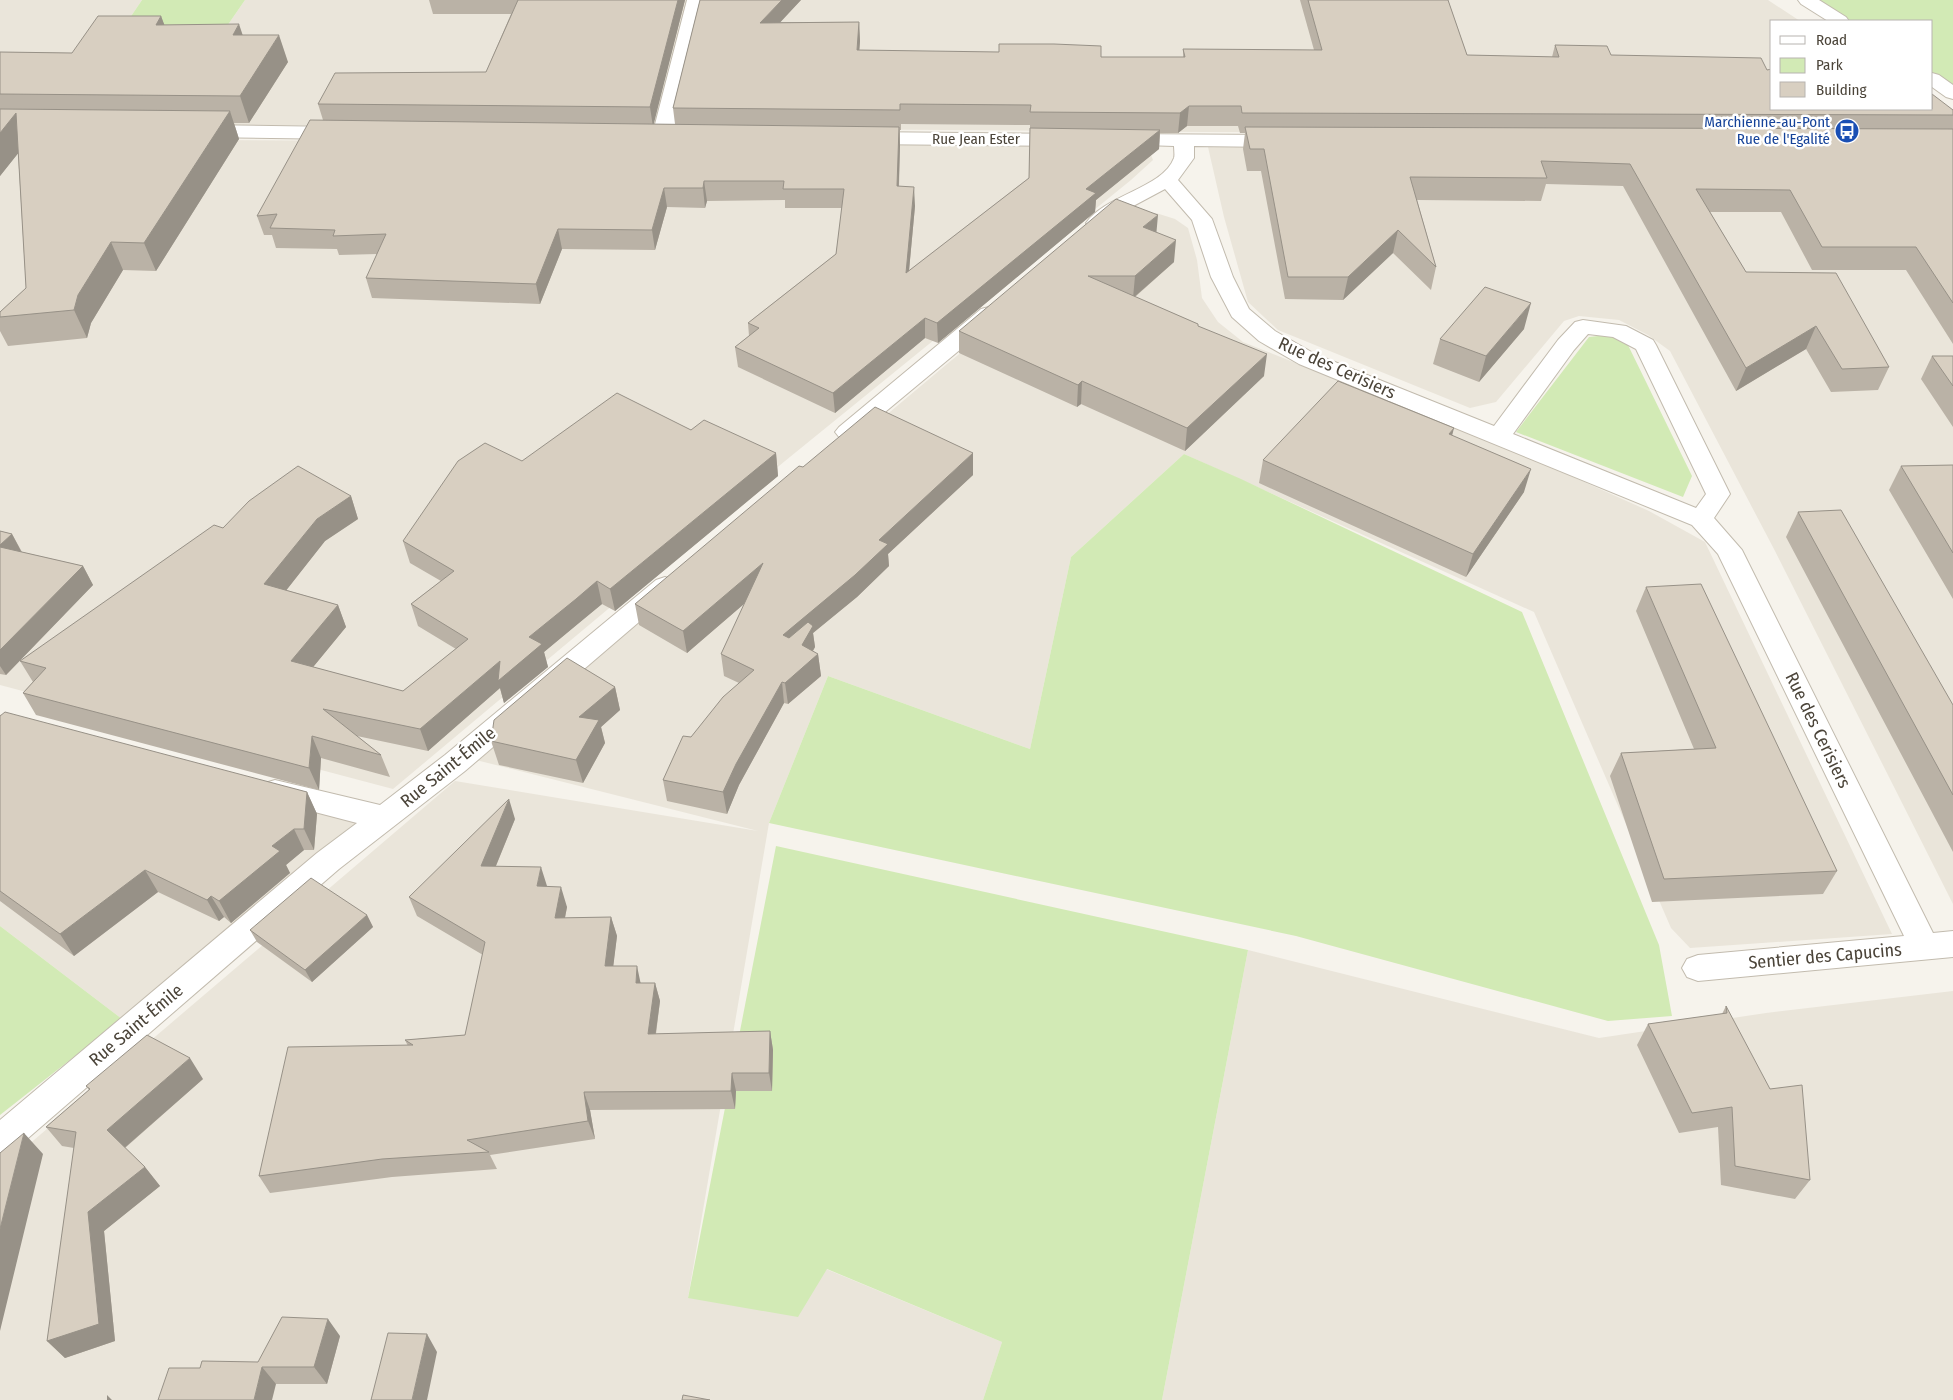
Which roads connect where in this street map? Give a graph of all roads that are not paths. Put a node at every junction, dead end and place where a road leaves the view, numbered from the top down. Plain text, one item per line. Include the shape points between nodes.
1 (696, 0) edge
2 (1806, 0) edge
3 (1838, 20) edge
4 (1933, 80) edge
5 (1953, 93) edge
6 (178, 131) edge
7 (356, 133) edge
8 (642, 136) edge
9 (662, 136) junction
10 (682, 137) edge
11 (839, 138) edge
12 (1086, 140) edge
13 (1106, 140) edge
14 (1184, 141) junction
15 (1304, 141) edge
16 (1168, 180) junction
17 (1082, 236) edge
18 (1007, 298) edge
19 (1498, 436) junction
20 (833, 445) edge
21 (1702, 519) junction
22 (682, 572) edge
23 (248, 784) edge
24 (385, 818) junction
25 (1939, 945) edge
26 (1698, 968) dead end
27 (0, 1141) edge

1 - 9 street
2 - 3 street
4 - 5 street
6 - 7 street
8 - 9 street
9 - 10 street
11 - 12 street, Rue Jean Ester
13 - 14 street
14 - 15 street
14 - 16 street via 1184,158
16 - 17 street via 1115,208
16 - 19 street, Rue des Cerisiers via 1202,219 1222,277 1240,312 1267,336 1308,359
18 - 20 street
19 - 21 street, Rue des Cerisiers
19 - 21 street via 1583,327 1618,331 1644,344 1718,494
21 - 25 street, Rue des Cerisiers via 1729,550
22 - 24 street, Rue Saint-Émile
23 - 24 street
24 - 27 street, Rue Saint-Émile via 328,861
25 - 26 street, Sentier des Capucins

